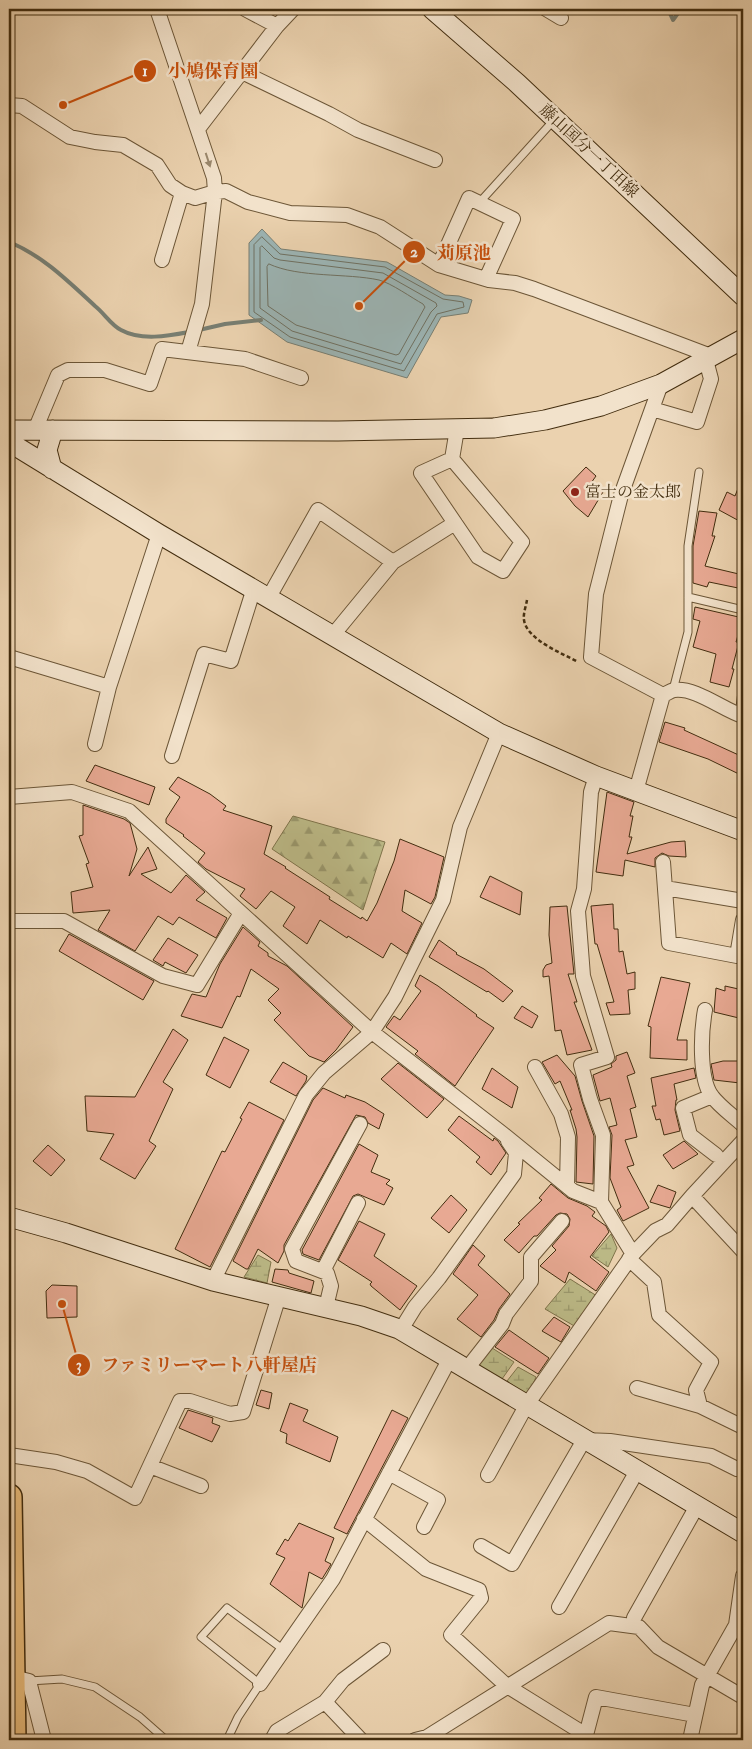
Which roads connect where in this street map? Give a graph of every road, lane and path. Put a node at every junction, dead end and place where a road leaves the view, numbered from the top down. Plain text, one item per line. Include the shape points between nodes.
1 (157, 9) edge
2 (245, 9) edge
3 (293, 9) edge
4 (432, 9) edge
5 (546, 9) edge
6 (561, 18) dead end
7 (276, 26) junction
8 (242, 72) junction
9 (9, 105) edge
10 (555, 120) junction
11 (198, 129) junction
12 (435, 160) dead end
13 (215, 192) junction
14 (182, 193) junction
15 (479, 203) junction
16 (162, 260) dead end
17 (439, 265) junction
18 (486, 279) junction
19 (743, 296) edge
20 (743, 339) edge
21 (188, 352) junction
22 (709, 358) junction
23 (301, 378) dead end
24 (661, 384) junction
25 (652, 409) junction
26 (457, 429) junction
27 (9, 430) edge
28 (44, 430) junction
29 (9, 442) edge
30 (452, 459) junction
31 (52, 469) junction
32 (699, 472) dead end
33 (455, 523) junction
34 (159, 534) junction
35 (393, 562) junction
36 (261, 592) junction
37 (688, 597) junction
38 (743, 610) edge
39 (333, 634) junction
40 (9, 657) edge
41 (743, 684) edge
42 (109, 687) junction
43 (668, 693) junction
44 (741, 716) edge
45 (499, 733) junction
46 (95, 744) dead end
47 (172, 756) dead end
48 (596, 776) junction
49 (636, 791) junction
50 (9, 797) edge
51 (743, 831) edge
52 (663, 862) dead end
53 (665, 888) junction
54 (743, 901) edge
55 (241, 913) junction
56 (743, 920) edge
57 (9, 922) edge
58 (705, 1010) dead end
59 (372, 1032) junction
60 (536, 1067) dead end
61 (712, 1096) junction
62 (360, 1124) dead end
63 (743, 1125) edge
64 (503, 1134) junction
65 (743, 1141) edge
66 (716, 1155) dead end
67 (567, 1186) junction
68 (692, 1196) junction
69 (601, 1202) junction
70 (358, 1203) dead end
71 (9, 1217) edge
72 (562, 1221) dead end
73 (743, 1251) edge
74 (631, 1257) junction
75 (323, 1272) junction
76 (214, 1281) junction
77 (279, 1296) junction
78 (326, 1307) junction
79 (399, 1329) junction
80 (449, 1360) junction
81 (466, 1370) junction
82 (637, 1388) dead end
83 (526, 1406) junction
84 (700, 1406) junction
85 (743, 1427) edge
86 (584, 1440) junction
87 (9, 1455) edge
88 (150, 1466) junction
89 (743, 1470) edge
90 (637, 1471) junction
91 (389, 1473) junction
92 (488, 1475) dead end
93 (201, 1486) dead end
94 (9, 1497) edge
95 (696, 1506) junction
96 (364, 1519) junction
97 (424, 1527) dead end
98 (743, 1533) edge
99 (481, 1546) dead end
100 (743, 1576) edge
101 (10, 1588) edge
102 (558, 1607) dead end
103 (634, 1618) dead end
104 (284, 1650) junction
105 (383, 1650) dead end
106 (707, 1675) junction
107 (21, 1679) junction
108 (260, 1684) junction
109 (508, 1686) junction
110 (743, 1697) edge
111 (325, 1702) junction
112 (695, 1715) junction
113 (13, 1740) edge
114 (44, 1740) edge
115 (166, 1740) edge
116 (227, 1740) edge
117 (272, 1740) edge
118 (361, 1740) edge
119 (415, 1740) edge
120 (690, 1740) edge

1 - 11 street
2 - 7 street
3 - 7 street
4 - 10 street, 藤山国分一丁田線
5 - 6 street
7 - 8 street
8 - 11 street
8 - 12 street via 358,130
9 - 14 street via 22,106 70,137 123,145 157,165 170,185
10 - 15 lane
10 - 19 street, 藤山国分一丁田線
11 -> 13 street via 214,178
13 - 14 street via 195,198
13 - 17 street via 226,191 248,202 290,213 347,215 380,227
13 - 21 street via 202,304
14 - 16 street
15 - 17 street via 469,198
15 - 18 street via 512,220
17 - 18 street
18 - 22 street via 534,289
20 - 22 street
21 - 23 street via 245,359
21 - 28 street via 162,350 150,384 105,370 68,370 58,375
22 - 24 street
22 - 25 street via 711,379 697,422
24 - 25 street
24 - 26 street via 601,406 545,420 494,428
25 - 43 street via 621,495 596,594 591,657
26 - 28 street
26 - 30 street
27 - 28 street
28 - 31 street
29 - 31 street
30 - 33 street via 421,473
30 - 33 street via 522,542 503,570 478,557
31 - 34 street
32 - 37 lane via 688,546
33 - 35 street
34 - 36 street
34 - 42 street
35 - 36 street via 318,510
35 - 39 street
36 - 39 street
36 - 47 street via 231,661 204,654
37 - 38 lane
37 - 43 lane via 688,632
39 - 45 street
40 - 42 street
41 - 44 lane
42 - 46 street
43 - 44 street via 684,691
43 - 49 street
45 - 48 street
45 - 59 street via 460,827 443,900 395,997
48 - 49 street
48 - 69 street via 591,792 584,889 578,911 583,976 607,1057 581,1066 603,1135
49 - 51 street
50 - 55 street via 72,792 129,811
52 - 53 street
53 - 54 street
53 - 56 street via 669,943 737,956
55 - 57 street via 197,985 163,976 64,921
55 - 59 street
58 - 61 street via 702,1028 704,1081
59 - 64 street
59 - 76 street via 324,1073 306,1095
60 - 67 street via 561,1114 568,1137
61 - 63 street
61 - 66 street via 682,1108 690,1135
62 - 75 street via 292,1249 296,1261
64 - 67 street
64 - 79 street via 516,1153 514,1174
65 - 68 street
67 - 69 street
68 - 73 street
68 - 74 street via 667,1225 655,1231
69 - 74 street
70 - 75 street
71 - 76 street
72 - 81 street via 531,1258 531,1281
74 - 83 street
74 - 84 street via 654,1282 659,1315 711,1362 696,1390
75 - 78 street via 327,1273 332,1286
76 - 77 street
77 - 78 street
77 - 88 street via 242,1412 230,1414 190,1401 180,1401
78 - 79 street
79 - 80 street
80 - 81 street
80 - 91 street
81 - 83 street
82 - 84 street
83 - 86 street
83 - 92 street
84 - 85 street
86 - 89 street via 711,1456
86 - 90 street
86 - 99 street via 512,1564
87 - 88 street via 56,1462 87,1471 135,1498
88 - 93 street
90 - 95 street
90 - 102 street
91 - 96 street
91 - 97 street via 438,1500
94 - 101 highway
95 - 98 street
95 - 103 street
96 - 104 street via 333,1578
96 - 109 street via 426,1569 479,1590 481,1598 451,1635
100 - 106 street via 736,1625
101 - 107 highway
104 - 108 street
104 - 108 lane via 227,1608 201,1637
105 - 111 street via 343,1680
106 - 109 street via 658,1647 639,1627 608,1623
106 - 110 street
106 - 112 street
107 - 113 highway
107 - 114 street
107 - 115 lane via 62,1679 95,1687 140,1717
108 - 116 lane
109 - 112 street via 586,1735 596,1697
109 - 119 street via 427,1736
111 - 117 street via 278,1731
111 - 118 street
112 - 120 street

